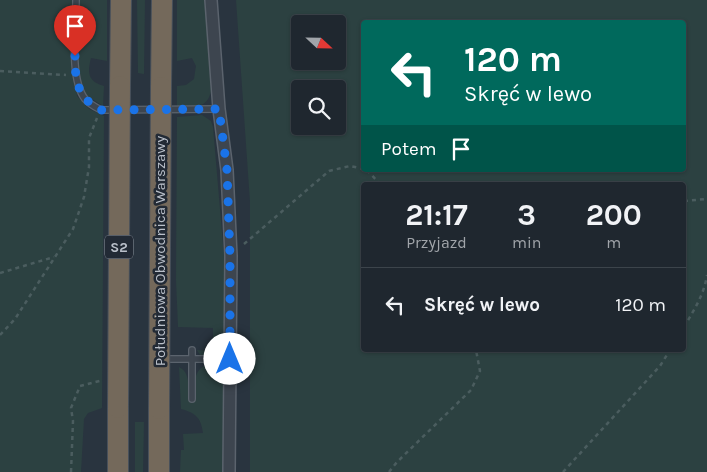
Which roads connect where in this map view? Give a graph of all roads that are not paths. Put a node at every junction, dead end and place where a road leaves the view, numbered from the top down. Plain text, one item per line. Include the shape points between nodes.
1 (76, 0) edge
2 (121, 0) edge
3 (162, 0) edge
4 (211, 0) edge
5 (219, 109) junction
6 (192, 350) dead end
7 (170, 359) dead end
8 (192, 359) junction
9 (230, 359) junction
10 (192, 399) dead end
11 (118, 472) edge
12 (159, 472) edge
13 (229, 472) edge

1 - 5 lane via 75,75 86,100 101,110
2 - 11 highway, S2, bridge
3 - 12 highway, Południowa Obwodnica Warszawy, bridge
4 - 5 street
5 - 9 street via 227,170
6 - 8 lane
7 - 8 lane
8 - 9 lane
8 - 10 lane
9 - 13 street

